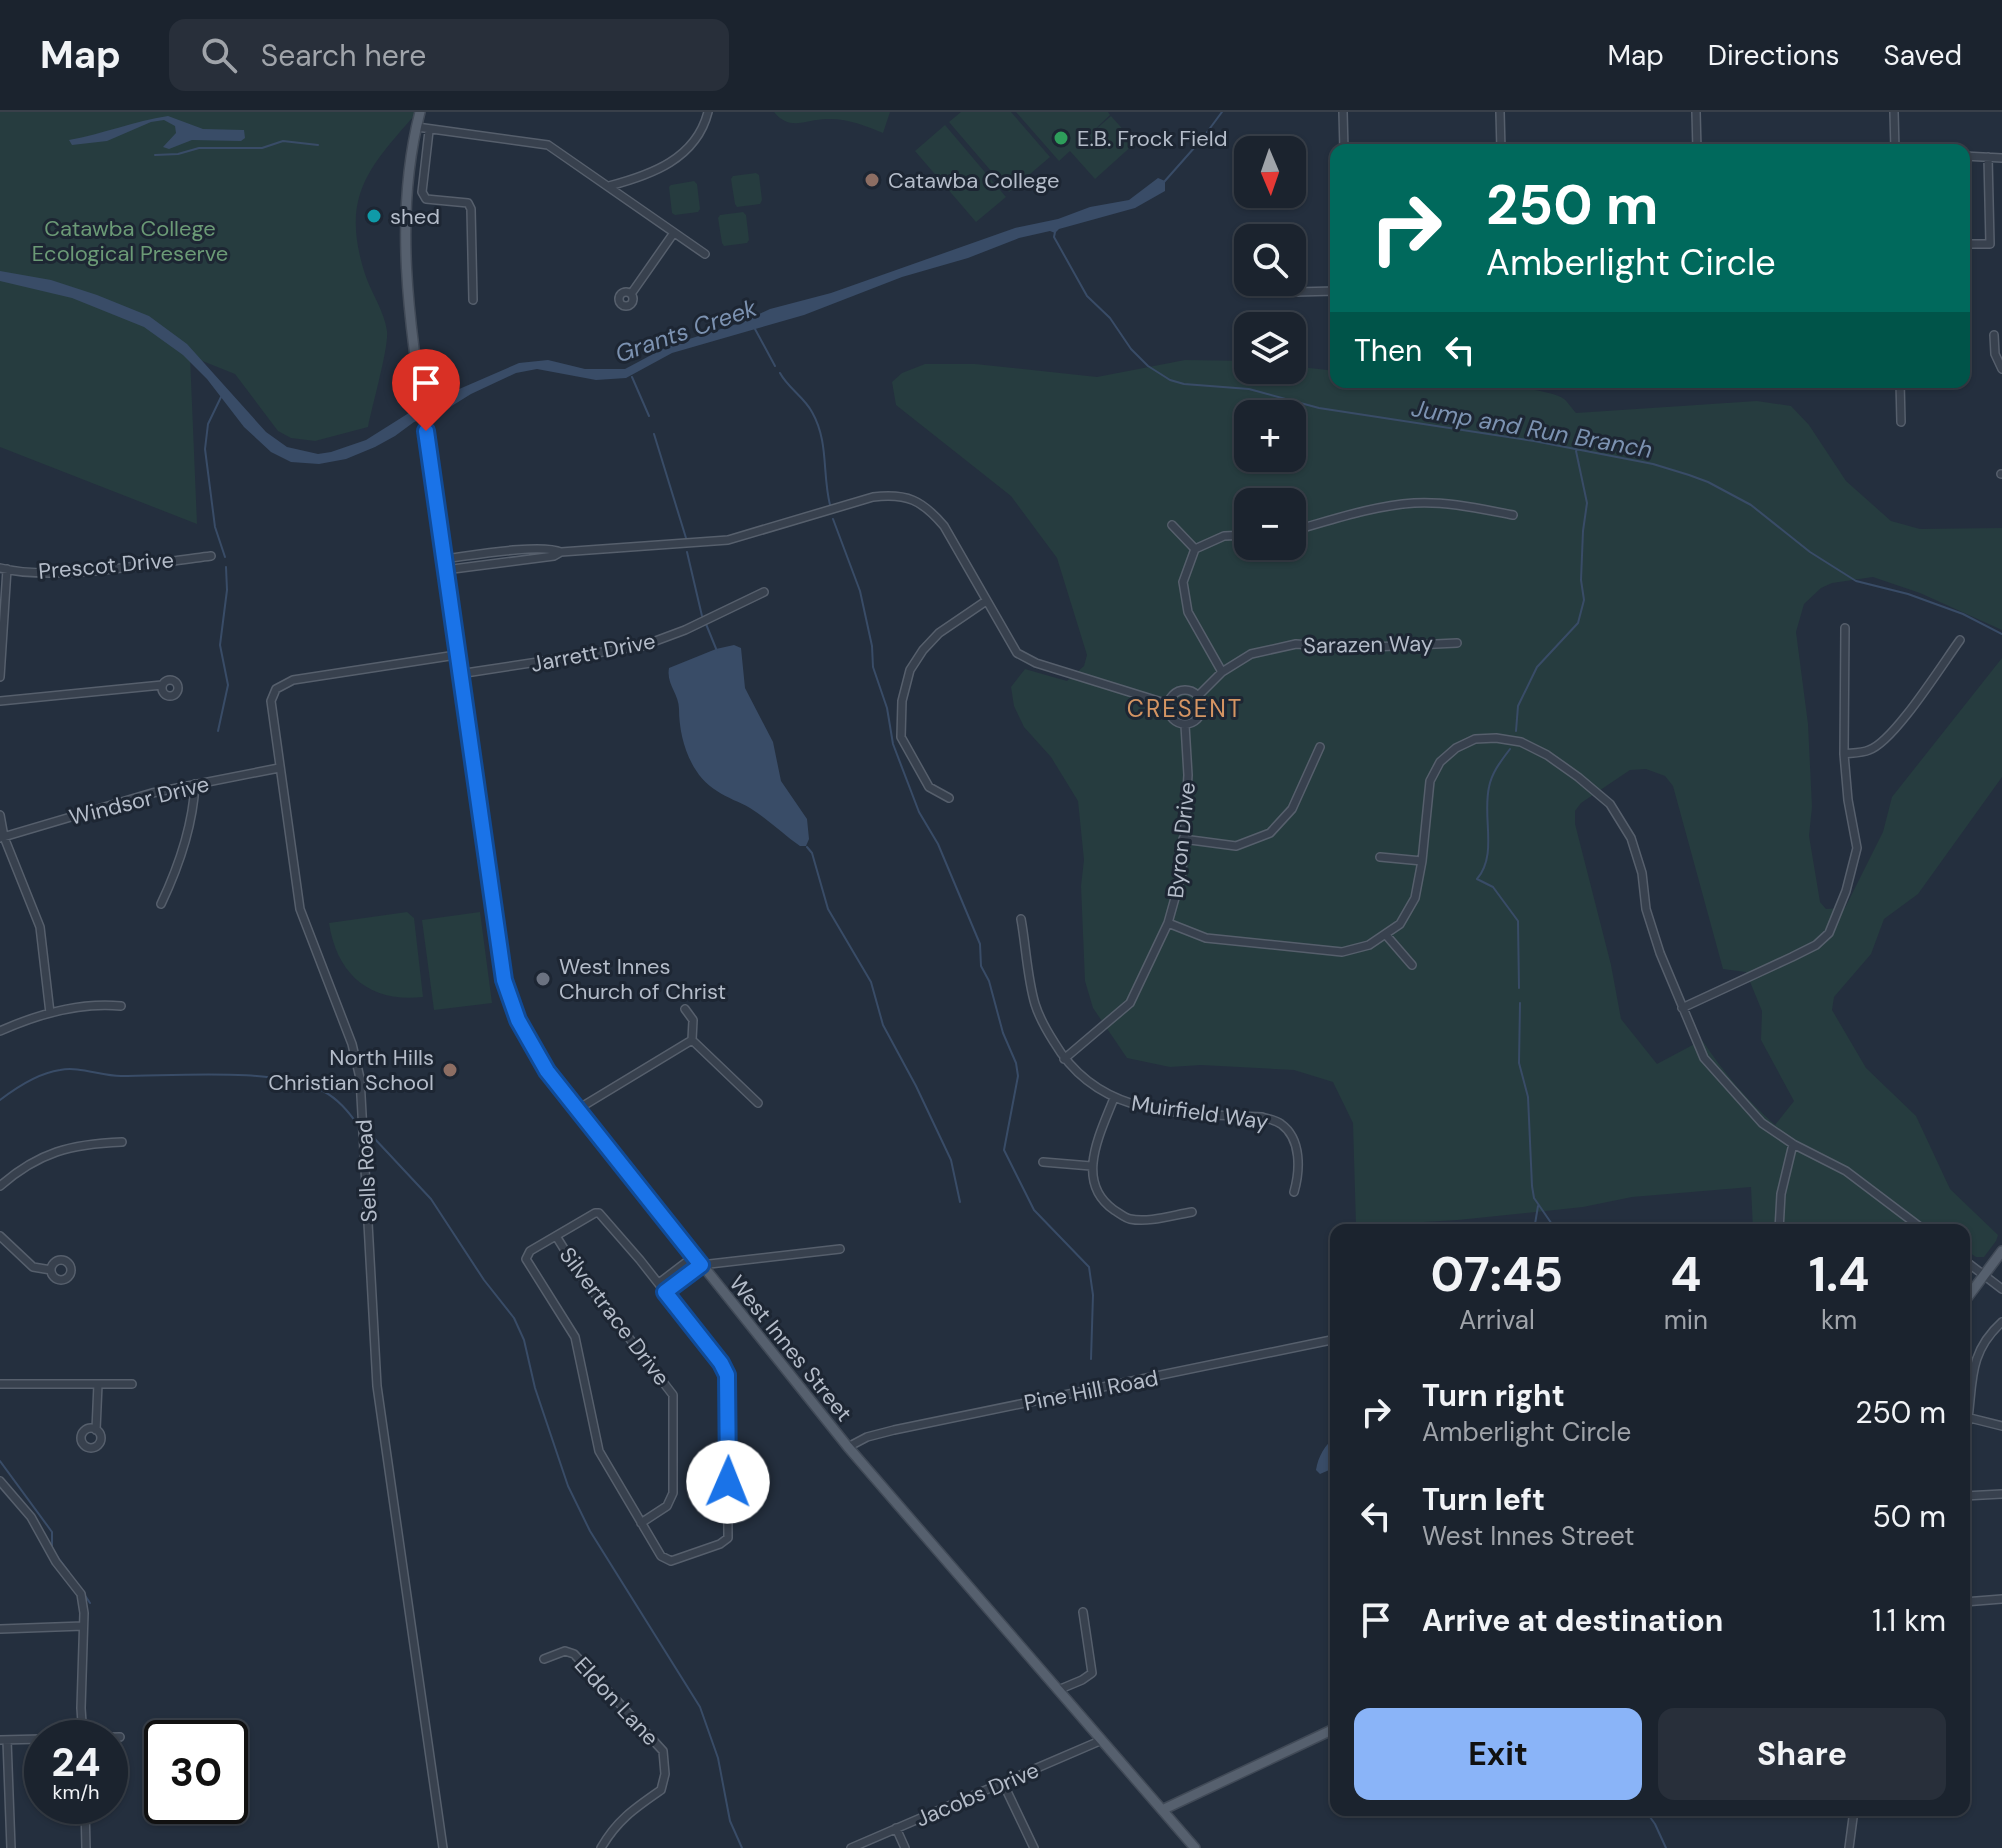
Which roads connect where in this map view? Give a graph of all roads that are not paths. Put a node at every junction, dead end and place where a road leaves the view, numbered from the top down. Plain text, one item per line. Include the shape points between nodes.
1 (420, 112) edge
2 (708, 112) edge
3 (1343, 112) edge
4 (1500, 112) edge
5 (1696, 112) edge
6 (1894, 112) edge
7 (417, 127) junction
8 (429, 131) junction
9 (1344, 144) edge
10 (1501, 144) edge
11 (1697, 144) edge
12 (1895, 144) edge
13 (1970, 156) edge
14 (1988, 157) junction
15 (2002, 158) edge
16 (609, 186) junction
17 (673, 234) junction
18 (1970, 244) edge
19 (705, 254) dead end
20 (1330, 291) edge
21 (1306, 292) edge
22 (631, 294) dead end
23 (473, 300) dead end
24 (1994, 335) dead end
25 (2002, 369) edge
26 (1900, 388) edge
27 (1901, 422) dead end
28 (1513, 515) dead end
29 (1172, 525) dead end
30 (1306, 527) edge
31 (1234, 536) edge
32 (1195, 549) junction
33 (561, 552) junction
34 (484, 554) junction
35 (211, 556) dead end
36 (444, 564) junction
37 (485, 564) junction
38 (3, 568) edge
39 (764, 592) dead end
40 (986, 601) junction
41 (1845, 628) dead end
42 (1960, 640) dead end
43 (1457, 643) dead end
44 (456, 655) junction
45 (1222, 672) junction
46 (459, 674) junction
47 (0, 677) edge
48 (162, 685) dead end
49 (1198, 696) junction
50 (0, 701) edge
51 (1168, 704) junction
52 (1185, 725) junction
53 (1320, 747) dead end
54 (1844, 754) junction
55 (279, 768) junction
56 (195, 784) junction
57 (949, 798) dead end
58 (0, 815) edge
59 (2, 837) edge
60 (1183, 839) junction
61 (1380, 857) dead end
62 (1422, 861) junction
63 (161, 904) dead end
64 (1021, 919) dead end
65 (1168, 923) junction
66 (1386, 935) junction
67 (1412, 965) dead end
68 (121, 1006) dead end
69 (1682, 1008) junction
70 (685, 1009) dead end
71 (50, 1013) junction
72 (0, 1031) edge
73 (692, 1040) junction
74 (1064, 1059) junction
75 (1114, 1098) junction
76 (758, 1103) dead end
77 (578, 1109) junction
78 (122, 1142) dead end
79 (1793, 1144) junction
80 (1043, 1162) dead end
81 (1091, 1166) junction
82 (0, 1186) edge
83 (1294, 1192) dead end
84 (1192, 1212) dead end
85 (1779, 1224) edge
86 (1916, 1224) edge
87 (0, 1236) edge
88 (556, 1236) junction
89 (840, 1249) dead end
90 (2002, 1251) edge
91 (697, 1261) junction
92 (1970, 1265) edge
93 (51, 1270) dead end
94 (1984, 1276) junction
95 (659, 1283) junction
96 (2002, 1289) edge
97 (665, 1292) junction
98 (1970, 1294) edge
99 (2002, 1322) edge
100 (1330, 1340) edge
101 (0, 1384) edge
102 (98, 1384) junction
103 (132, 1384) dead end
104 (1970, 1418) joint
105 (2002, 1426) edge
106 (96, 1430) dead end
107 (848, 1447) junction
108 (0, 1481) edge
109 (2002, 1494) edge
110 (1970, 1496) edge
111 (641, 1523) junction
112 (2002, 1599) edge
113 (1970, 1602) edge
114 (1083, 1612) dead end
115 (83, 1626) junction
116 (0, 1629) edge
117 (544, 1659) dead end
118 (1058, 1690) junction
119 (82, 1720) edge
120 (1330, 1731) edge
121 (24, 1739) edge
122 (4, 1740) edge
123 (1102, 1740) junction
124 (1003, 1783) junction
125 (1162, 1810) junction
126 (1853, 1816) edge
127 (85, 1824) edge
128 (896, 1828) junction
129 (11, 1848) edge
130 (86, 1848) edge
131 (443, 1848) edge
132 (601, 1848) edge
133 (851, 1848) edge
134 (905, 1848) edge
135 (1034, 1848) edge
136 (1195, 1848) edge
137 (1849, 1848) edge

1 - 7 main road, West Innes Street
2 - 16 street via 695,140 670,163
3 - 9 street
4 - 10 street
5 - 11 street
6 - 12 street
7 - 8 street
7 - 36 main road, West Innes Street via 405,247 410,322
8 - 16 street via 548,145
8 - 23 street via 422,192 430,201 463,202 471,209
13 - 14 street
14 - 15 street
14 - 18 street via 1990,244
16 - 17 street
17 - 19 street
17 - 22 street
20 - 21 street
24 - 25 street
26 - 27 street
28 - 30 street via 1417,503 1374,508
29 - 32 street
31 - 32 street
32 - 45 street via 1183,582 1188,612
33 - 34 street
33 - 37 street
33 - 40 street via 728,540 893,494 931,511
34 - 36 street
34 - 37 street
35 - 38 street, Prescot Drive via 52,572
36 - 37 street
36 - 44 main road, West Innes Street
38 - 47 street
39 - 46 street, Jarrett Drive via 642,646
40 - 51 street via 1011,647 1025,659
40 - 57 street via 923,650 910,670 902,701 901,737 929,787
41 - 54 street
42 - 54 street via 1882,743
43 - 45 street, Sarazen Way via 1352,648 1296,644 1251,654
44 - 46 main road, West Innes Street
44 - 55 street, Sells Road via 281,684 271,701
45 - 49 street, Sarazen Way
46 - 77 main road, West Innes Street via 504,980 527,1037
48 - 50 street
49 - 51 street via 1178,691
49 - 52 street, Byron Drive via 1199,717
51 - 52 street via 1171,718
52 - 60 street, Byron Drive
53 - 60 street via 1292,809 1270,833 1236,846
54 - 69 street via 1857,848 1829,933 1816,945
55 - 56 street, Windsor Drive
55 - 131 street, Sells Road via 300,909 360,1078 377,1386
56 - 59 street, Windsor Drive
56 - 63 street via 183,852
58 - 59 street
59 - 71 street via 40,927
60 - 65 street, Byron Drive via 1182,873
61 - 62 street
62 - 66 street via 1410,910
62 - 69 street via 1430,781 1448,753 1475,739 1496,738 1521,742 1547,755 1610,804 1631,838 1647,913
64 - 74 street, Muirfield Way via 1035,1005
65 - 66 street via 1206,938 1342,952
65 - 74 street, Byron Drive via 1130,1003
66 - 67 street
68 - 71 street
69 - 79 street via 1704,1058 1762,1123
70 - 73 street via 693,1020
71 - 72 street
73 - 76 street
73 - 77 street
74 - 75 street, Muirfield Way via 1095,1089
75 - 81 street
75 - 83 street, Muirfield Way via 1139,1107 1280,1123 1297,1152
77 - 91 main road, West Innes Street
78 - 82 street via 62,1149
79 - 85 street
79 - 86 street via 1846,1171
80 - 81 street
81 - 84 street via 1092,1181 1105,1204 1128,1219
87 - 93 street via 33,1267
88 - 95 street via 599,1213
88 - 111 street via 526,1259 575,1337 599,1451
88 - 111 street, Silvertrace Drive via 673,1395 673,1493 667,1506
89 - 91 street
90 - 94 main road
91 - 95 street
91 - 97 street
91 - 107 main road, West Innes Street
92 - 94 street
94 - 96 street
94 - 98 main road
95 - 97 street
97 - 111 street via 727,1375 728,1538 667,1560
99 - 104 street via 1979,1347
100 - 107 street, Pine Hill Road via 894,1430
101 - 102 street
102 - 103 street
102 - 106 street
104 - 105 street
107 - 118 main road, West Innes Street
108 - 115 street via 31,1517 81,1594
109 - 110 street
112 - 113 street
114 - 118 street via 1092,1673
115 - 116 street
115 - 119 street
117 - 132 street, Eldon Lane via 565,1651 574,1654 663,1751 661,1790 614,1826
118 - 123 main road, West Innes Street
120 - 125 main road
121 - 122 street
122 - 129 street
123 - 124 street, Jacobs Drive
123 - 125 main road, West Innes Street
124 - 128 street, Jacobs Drive
124 - 135 street
125 - 136 main road, West Innes Street
126 - 137 street
127 - 130 street
128 - 133 street, Jacobs Drive
128 - 134 street

